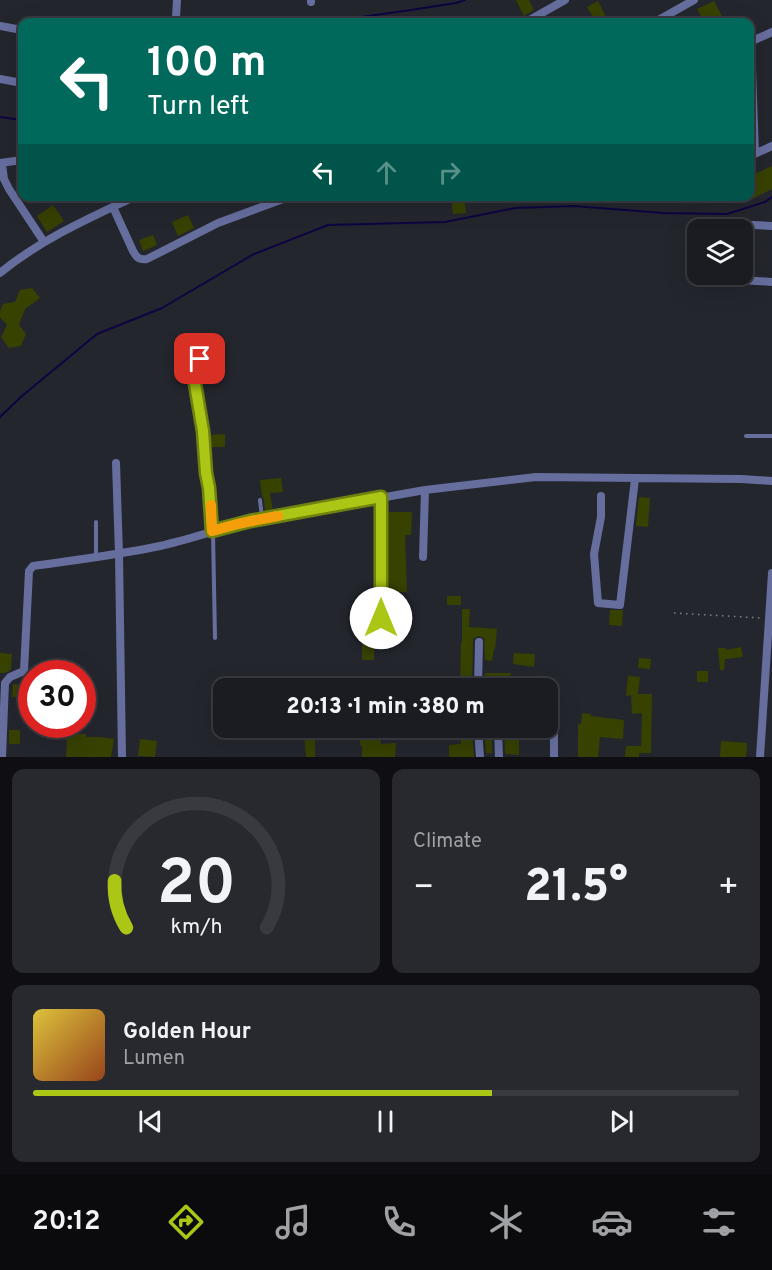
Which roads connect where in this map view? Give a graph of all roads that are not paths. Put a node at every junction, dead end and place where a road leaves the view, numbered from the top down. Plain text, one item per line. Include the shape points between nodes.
1 (177, 0) edge
2 (565, 0) edge
3 (694, 0) edge
4 (176, 18) dead end
5 (533, 18) edge
6 (670, 18) edge
7 (0, 26) edge
8 (18, 29) edge
9 (772, 32) edge
10 (754, 40) edge
11 (0, 79) edge
12 (18, 81) edge
13 (772, 146) edge
14 (754, 155) edge
15 (18, 161) edge
16 (1, 163) edge
17 (126, 201) edge
18 (277, 201) edge
19 (113, 207) junction
20 (753, 225) dead end
21 (772, 226) edge
22 (44, 242) junction
23 (0, 273) edge
24 (753, 281) edge
25 (772, 282) edge
26 (200, 359) dead end
27 (746, 436) dead end
28 (772, 436) edge
29 (116, 463) dead end
30 (635, 479) junction
31 (772, 482) edge
32 (425, 490) junction
33 (601, 496) dead end
34 (381, 497) junction
35 (260, 500) dead end
36 (262, 519) junction
37 (96, 522) dead end
38 (212, 531) junction
39 (119, 554) junction
40 (423, 556) dead end
41 (96, 557) junction
42 (772, 573) edge
43 (381, 618) dead end
44 (215, 638) dead end
45 (479, 642) dead end
46 (478, 678) edge
47 (479, 738) edge
48 (498, 738) edge
49 (553, 738) edge
50 (2, 757) edge
51 (122, 757) edge
52 (480, 757) edge
53 (499, 757) edge
54 (554, 757) edge
55 (760, 757) edge

1 - 4 street
2 - 5 street
3 - 6 street
7 - 8 street
9 - 10 street
11 - 12 street
13 - 14 street
15 - 16 street
16 - 22 street via 9,189
17 - 19 street
18 - 19 street via 218,222 142,260 133,251
19 - 22 street
20 - 21 street
22 - 23 street
24 - 25 street
26 - 38 street via 194,378
27 - 28 lane
29 - 39 street
30 - 31 street
30 - 32 street via 536,477
30 - 33 street via 620,605 598,603 594,554
32 - 34 street
32 - 40 street
34 - 36 street
34 - 43 street
35 - 36 lane
36 - 38 street
37 - 41 lane
38 - 39 street
38 - 44 lane
39 - 41 street
39 - 51 street
41 - 50 street via 33,566 29,571 24,671 5,683
42 - 55 street
45 - 46 street
47 - 52 street
48 - 53 street
49 - 54 street

